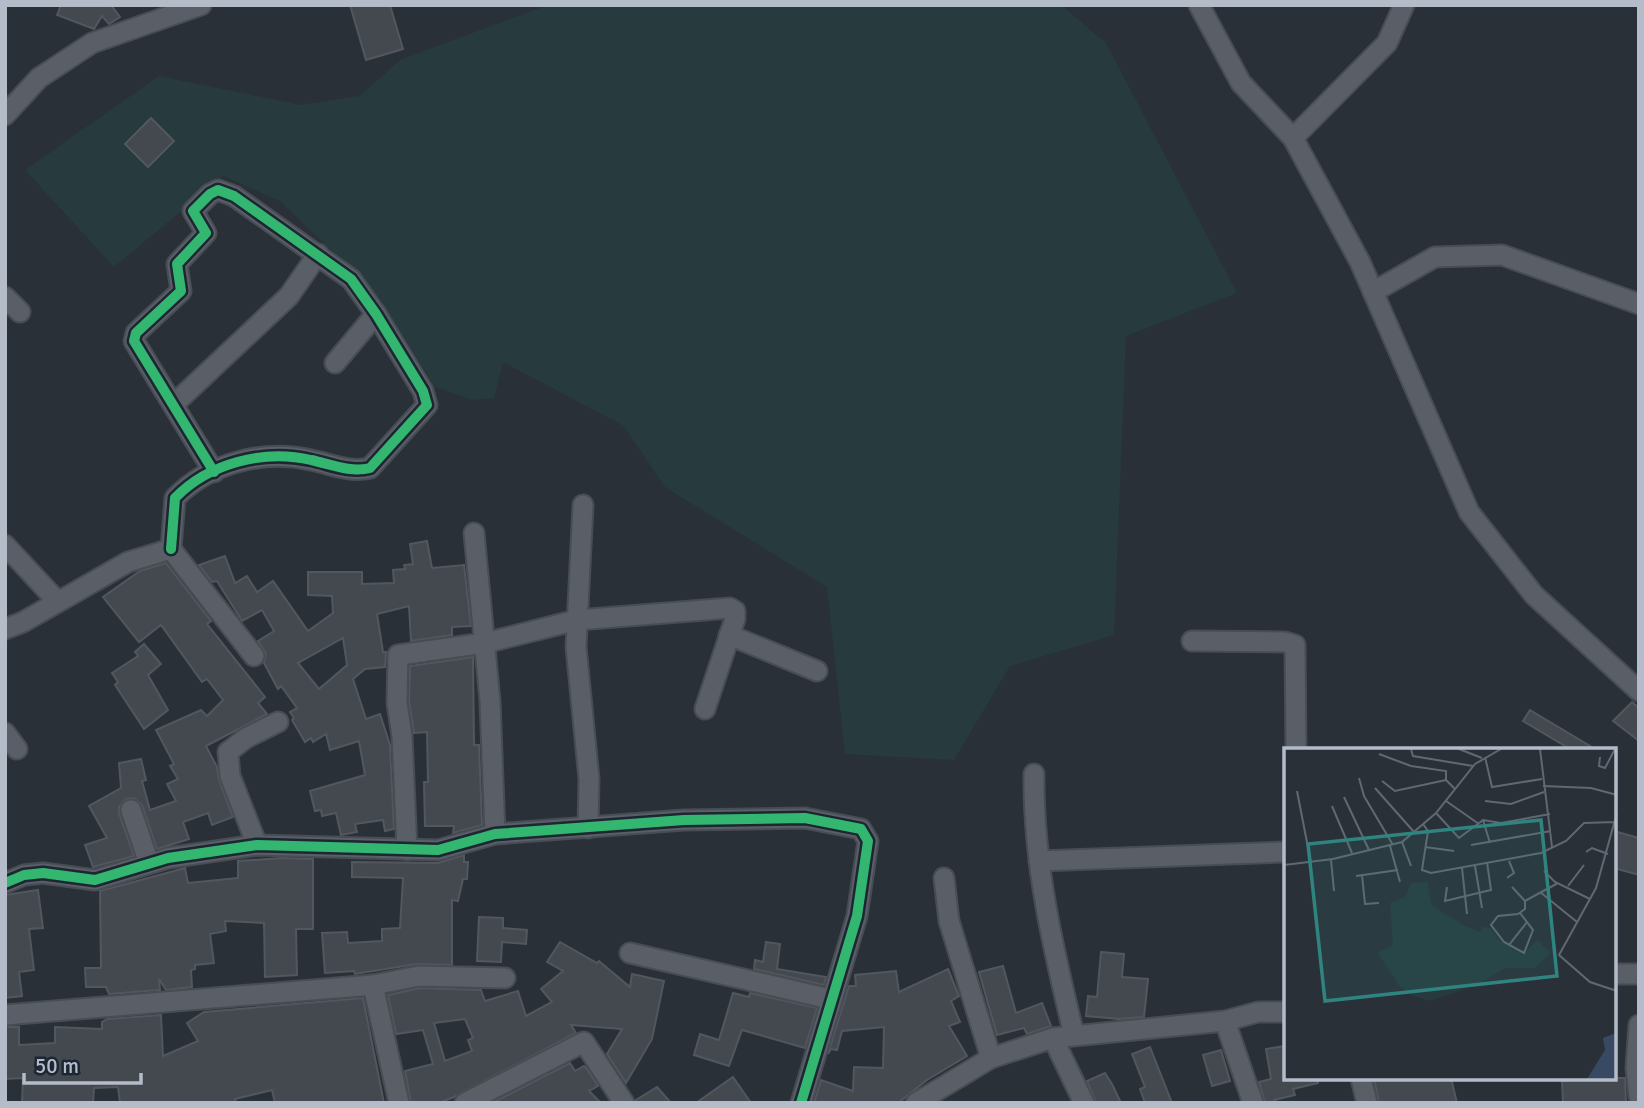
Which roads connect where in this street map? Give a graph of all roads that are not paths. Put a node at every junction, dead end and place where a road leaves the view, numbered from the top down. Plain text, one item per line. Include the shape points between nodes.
1 (201, 5) edge
2 (1199, 5) edge
3 (1404, 5) edge
4 (5, 115) edge
5 (1293, 138) junction
6 (318, 254) junction
7 (1373, 292) junction
8 (5, 297) edge
9 (1639, 304) edge
10 (20, 312) dead end
11 (376, 314) junction
12 (335, 363) dead end
13 (173, 405) junction
14 (214, 472) junction
15 (583, 505) dead end
16 (474, 533) dead end
17 (5, 545) edge
18 (171, 549) junction
19 (58, 602) junction
20 (577, 620) junction
21 (5, 629) edge
22 (729, 635) junction
23 (1192, 641) dead end
24 (485, 643) junction
25 (254, 656) dead end
26 (817, 670) dead end
27 (1639, 691) edge
28 (705, 709) dead end
29 (278, 722) dead end
30 (1296, 748) edge
31 (1034, 774) dead end
32 (131, 810) dead end
33 (588, 828) junction
34 (495, 834) junction
35 (257, 845) junction
36 (407, 850) junction
37 (1284, 852) edge
38 (1039, 861) junction
39 (149, 863) junction
40 (944, 878) dead end
41 (5, 883) edge
42 (630, 953) dead end
43 (1616, 974) edge
44 (1639, 974) edge
45 (505, 978) dead end
46 (373, 985) junction
47 (830, 999) junction
48 (1284, 1012) edge
49 (5, 1015) edge
50 (1225, 1021) junction
51 (1639, 1025) edge
52 (1074, 1035) junction
53 (1054, 1038) junction
54 (991, 1058) junction
55 (1361, 1080) edge
56 (1639, 1096) edge
57 (398, 1103) edge
58 (465, 1103) edge
59 (624, 1103) edge
60 (801, 1103) edge
61 (916, 1103) edge
62 (1084, 1103) edge
63 (1254, 1103) edge
64 (1367, 1103) edge

1 - 4 street via 92,43 39,78
2 - 5 street via 1241,83
3 - 5 street via 1387,43
5 - 7 street
6 - 11 street via 351,279
6 - 13 street via 289,296
6 - 13 street via 234,196 218,190 193,211 205,228 204,237 177,264 181,291 136,333 137,348
7 - 9 street via 1436,257 1502,256
7 - 27 street via 1469,512 1534,595
8 - 10 street
11 - 12 street
11 - 14 street via 427,405 370,468 352,470 308,459 262,455
13 - 14 street
14 - 18 street via 175,498
15 - 20 street
16 - 24 street
17 - 19 street
18 - 19 street via 128,562
18 - 25 street
19 - 21 street
20 - 22 street via 730,608 735,612
20 - 24 street
20 - 33 street via 589,779
22 - 26 street
22 - 28 street
23 - 30 street via 1295,645
24 - 34 street
24 - 36 street via 398,655
29 - 35 street via 228,752 230,776
31 - 38 street
32 - 39 street
33 - 34 street
33 - 47 street via 684,820 806,818 861,829 868,841 857,916
34 - 36 street via 438,850
35 - 36 street
35 - 39 street
37 - 38 street
38 - 52 street via 1047,923
39 - 41 street via 95,880 43,873
40 - 54 street via 949,921
42 - 47 street
43 - 44 street
45 - 46 street via 419,976
46 - 49 street
46 - 57 street
47 - 60 street
48 - 50 street via 1258,1012
50 - 52 street
50 - 63 street
51 - 56 street
52 - 53 street
53 - 54 street
53 - 62 street
54 - 61 street
55 - 64 street
58 - 59 street via 584,1042

